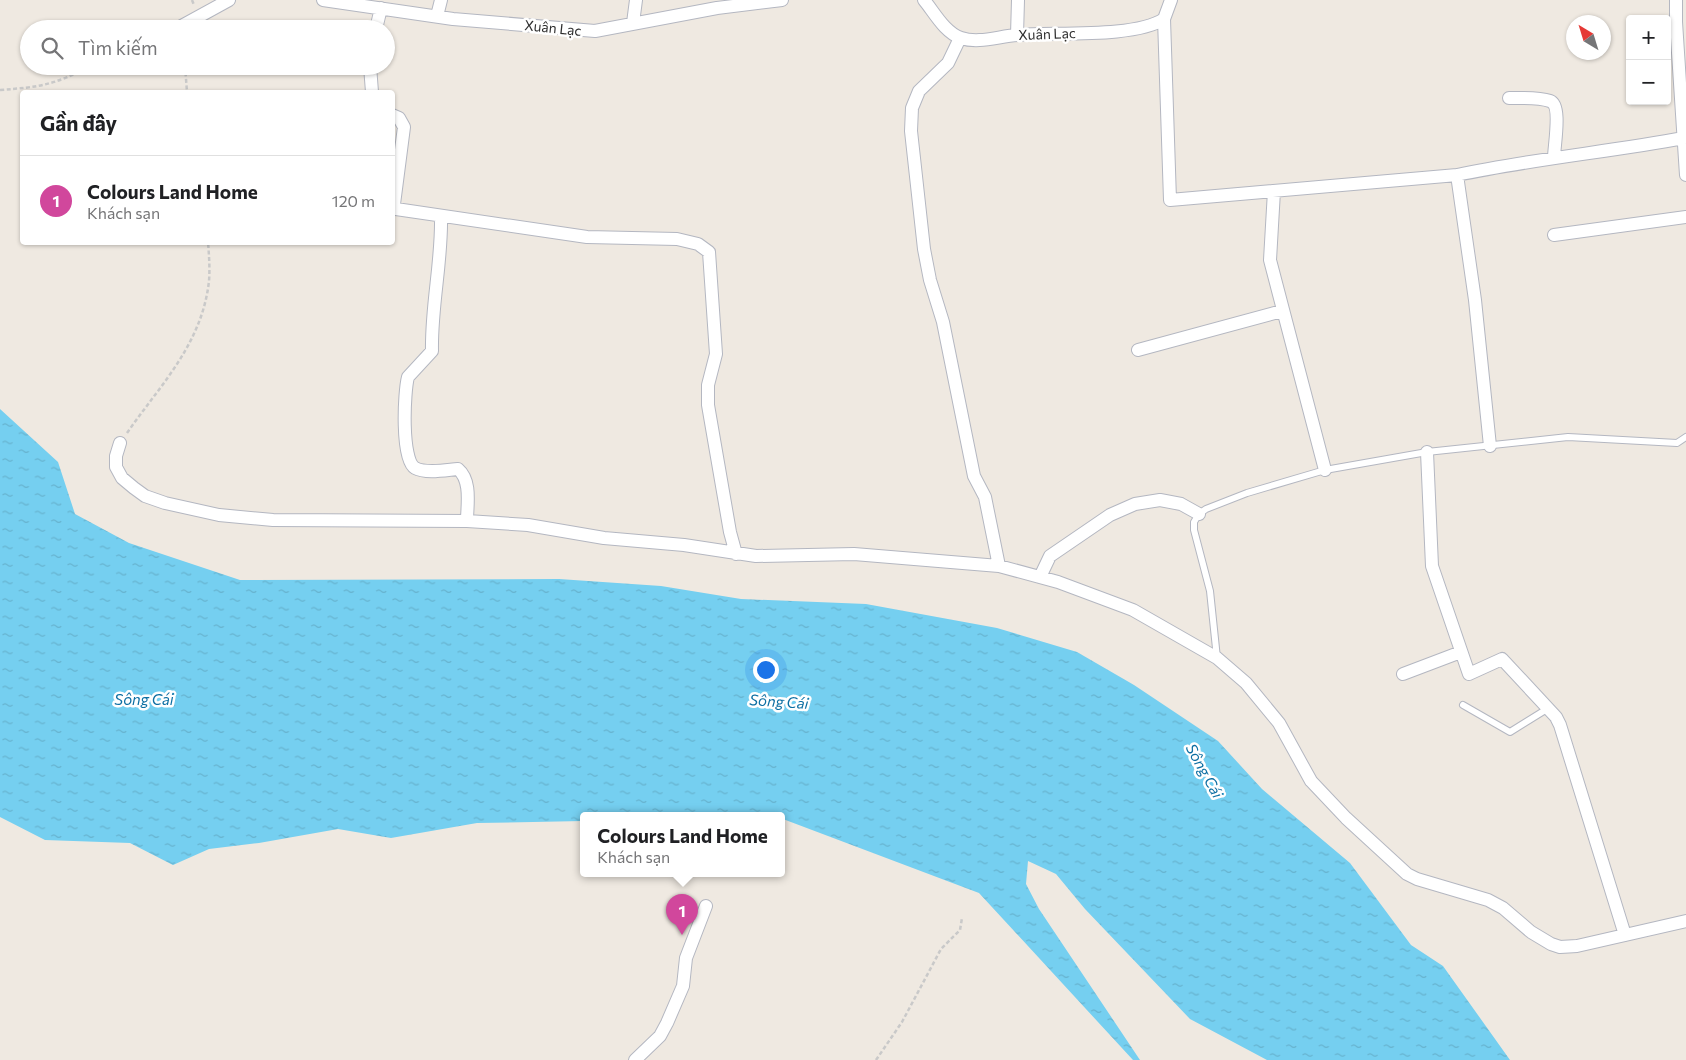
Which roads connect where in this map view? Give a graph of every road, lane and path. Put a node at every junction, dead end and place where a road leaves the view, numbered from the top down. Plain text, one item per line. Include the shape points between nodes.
1 (229, 0) edge
2 (323, 0) edge
3 (441, 0) edge
4 (636, 0) edge
5 (782, 0) edge
6 (924, 0) edge
7 (1018, 0) edge
8 (1171, 0) edge
9 (1676, 0) edge
10 (339, 1) edge
11 (381, 8) junction
12 (437, 16) junction
13 (1164, 19) junction
14 (193, 20) edge
15 (378, 20) edge
16 (633, 23) junction
17 (1017, 35) junction
18 (960, 38) junction
19 (73, 75) edge
20 (186, 75) edge
21 (371, 75) edge
22 (0, 90) edge
23 (187, 90) edge
24 (372, 90) edge
25 (1509, 98) dead end
26 (395, 116) edge
27 (1684, 138) junction
28 (1554, 158) junction
29 (1457, 175) junction
30 (1686, 175) edge
31 (1274, 191) junction
32 (395, 198) edge
33 (395, 209) edge
34 (441, 217) junction
35 (1686, 217) edge
36 (1554, 235) dead end
37 (208, 245) edge
38 (1282, 311) junction
39 (1138, 350) dead end
40 (1686, 437) edge
41 (120, 443) joint
42 (1490, 446) junction
43 (1427, 452) junction
44 (1325, 470) junction
45 (1199, 514) junction
46 (467, 521) junction
47 (736, 554) junction
48 (999, 566) junction
49 (1040, 577) junction
50 (1461, 652) junction
51 (1218, 658) junction
52 (1403, 674) dead end
53 (1464, 705) dead end
54 (1547, 709) junction
55 (706, 906) dead end
56 (962, 918) dead end
57 (1686, 921) edge
58 (1625, 934) junction
59 (635, 1060) edge
60 (876, 1060) edge

1 - 14 street
2 - 10 street, Xuân Lạc
3 - 12 street
4 - 16 street
5 - 16 street, Xuân Lạc
6 - 18 street via 948,30
7 - 17 street
8 - 13 street
9 - 27 street
10 - 11 street, Xuân Lạc
11 - 12 street, Xuân Lạc
11 - 15 street
12 - 16 street, Xuân Lạc via 581,32
13 - 17 street, Xuân Lạc via 1146,27 1076,34
13 - 31 street via 1170,200
17 - 18 street, Xuân Lạc via 989,39
18 - 48 street via 948,62 919,91 912,108 912,131 930,280 943,322 972,467 985,496
19 - 22 path via 40,87
20 - 23 path
21 - 24 street
25 - 28 street via 1550,101 1556,106
26 - 32 street via 404,127
27 - 28 street
27 - 30 street
28 - 29 street
29 - 31 street
29 - 42 street via 1475,300
31 - 38 street via 1270,260
33 - 34 street
34 - 46 street via 432,351 408,377 406,448 414,468 429,471 458,469 463,474
34 - 47 street via 587,237 677,239 704,248 709,258 716,354 708,386 708,405
35 - 36 street
37 - 41 path via 209,279 194,337 181,360
38 - 39 street
38 - 44 street
40 - 42 lane via 1677,443 1568,437
41 - 46 street via 116,467 122,478 145,496 192,510 273,520
42 - 43 lane
43 - 44 lane
43 - 50 street via 1432,566
44 - 45 lane via 1247,493
45 - 49 street via 1181,504 1160,500 1134,504 1110,515 1050,556
45 - 51 lane via 1194,530 1210,591
46 - 47 street via 528,525
47 - 48 street via 854,554
48 - 49 street
49 - 51 street via 1133,610
50 - 52 street
50 - 54 street via 1469,674 1502,659
51 - 58 street via 1246,683 1279,723 1311,781 1407,874 1488,900 1503,908 1531,932 1560,947
53 - 54 lane via 1510,732
54 - 58 street via 1560,725
55 - 59 street via 686,958 683,986 667,1023 660,1036
56 - 60 path via 960,930 941,949 902,1022
57 - 58 street

